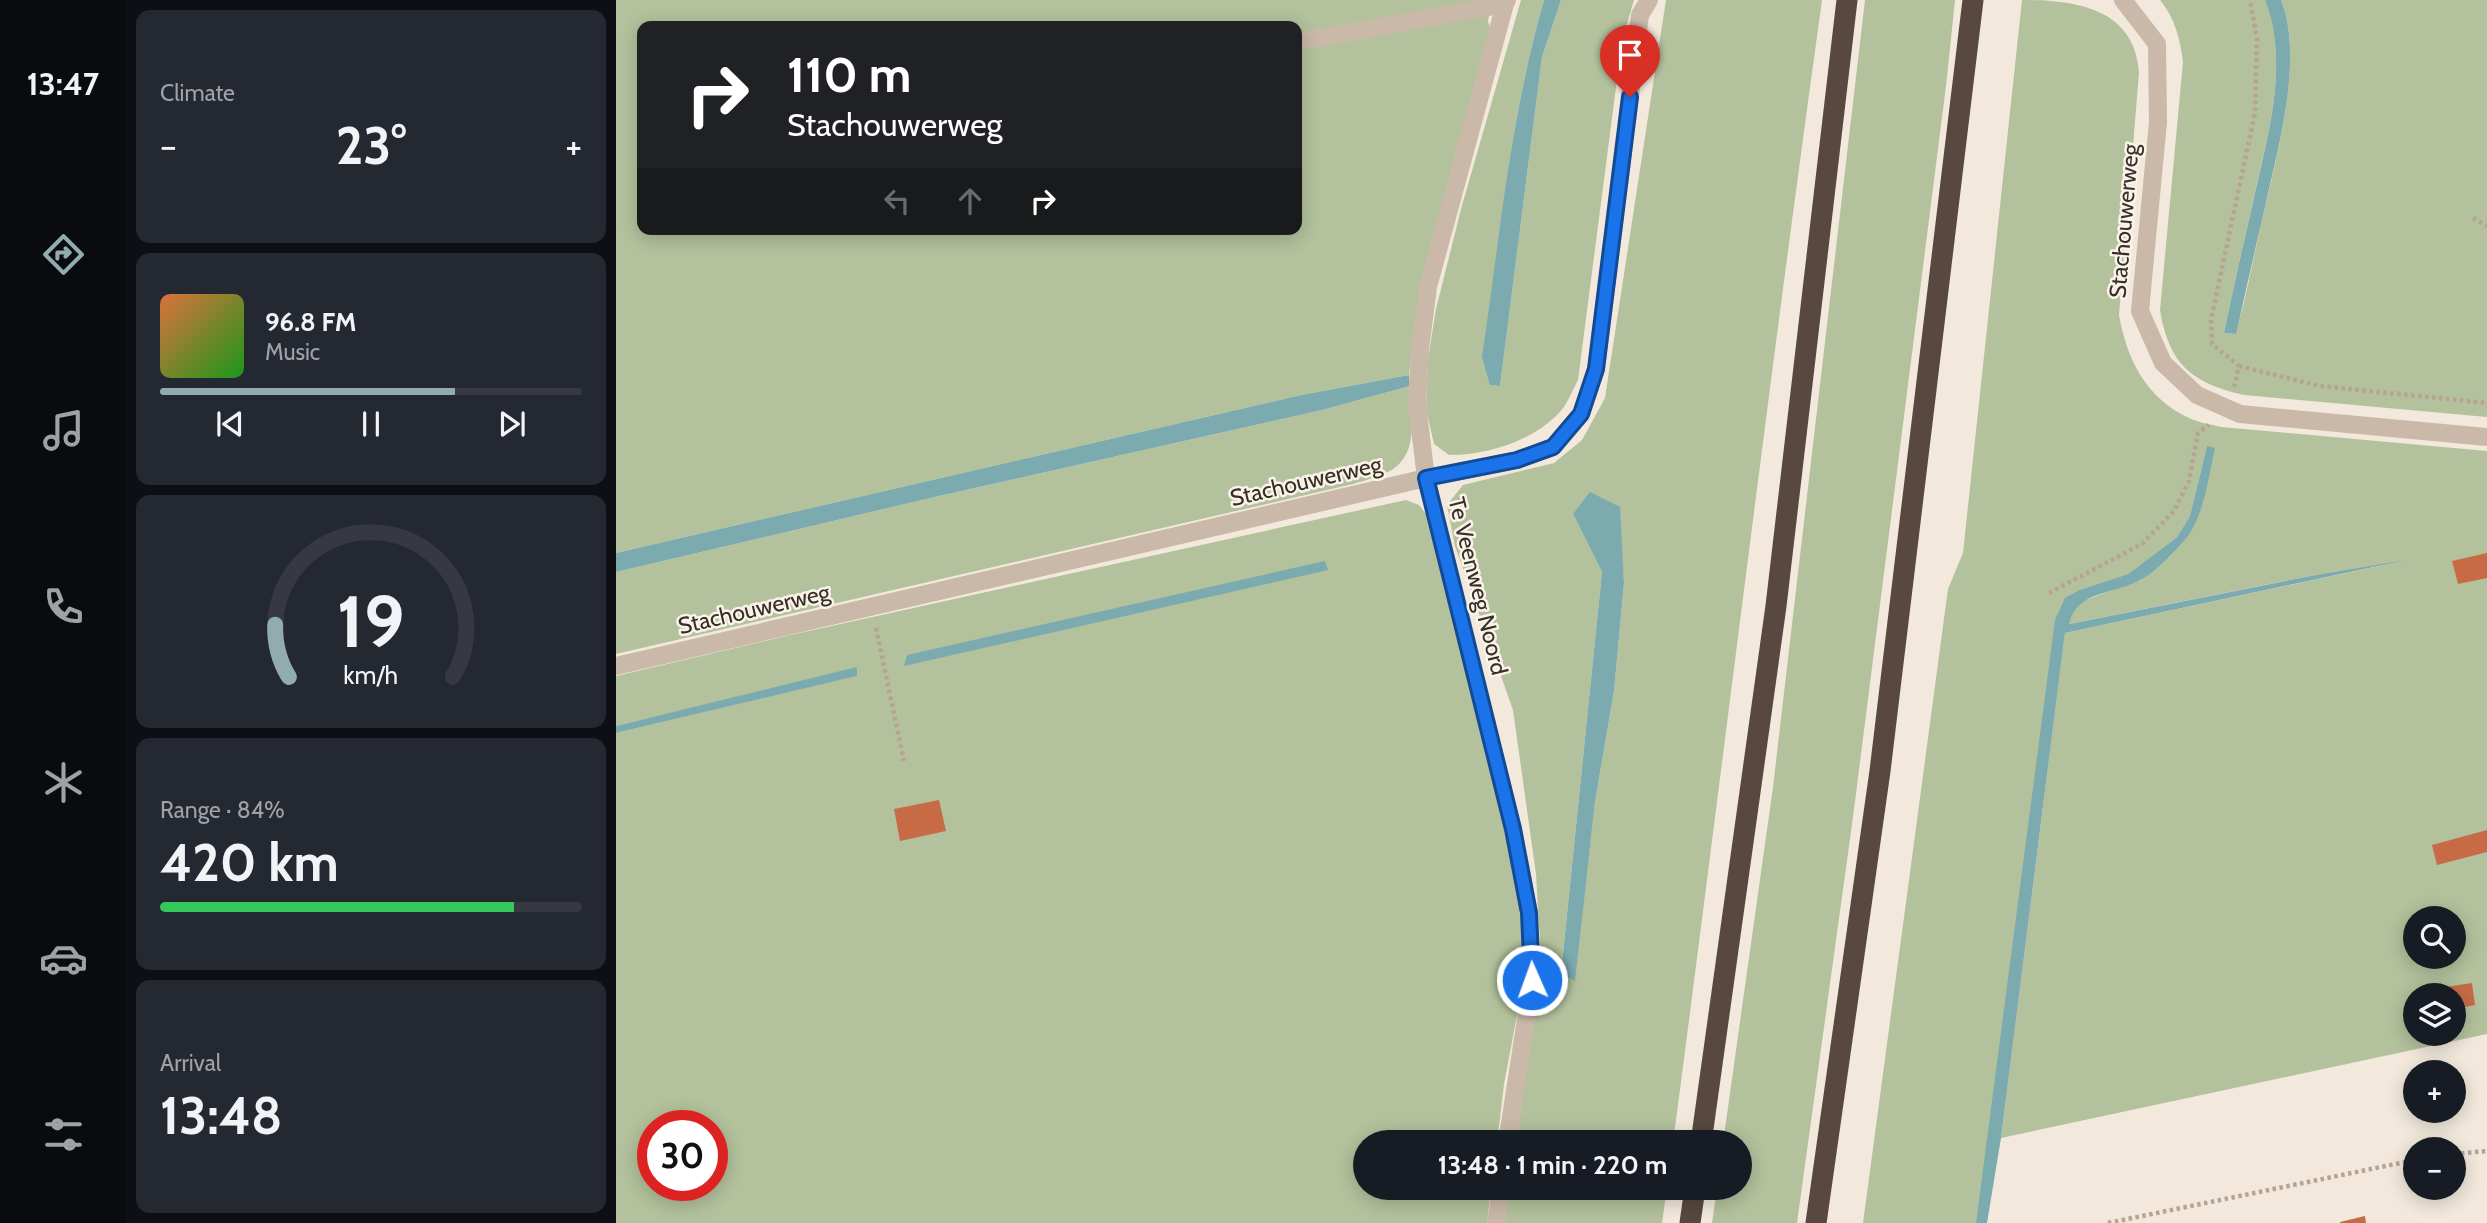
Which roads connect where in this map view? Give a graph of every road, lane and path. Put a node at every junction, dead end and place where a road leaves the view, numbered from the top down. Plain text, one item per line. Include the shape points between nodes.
1 (1650, 0) edge
2 (1847, 0) edge
3 (1973, 0) edge
4 (2123, 0) edge
5 (2250, 0) edge
6 (1506, 2) edge
7 (1302, 42) edge
8 (2473, 218) dead end
9 (2487, 226) edge
10 (2239, 366) junction
11 (2487, 403) edge
12 (2229, 409) junction
13 (2487, 437) edge
14 (1426, 478) junction
15 (2049, 593) dead end
16 (871, 607) junction
17 (616, 666) edge
18 (904, 761) dead end
19 (1509, 1130) edge
20 (1703, 1130) edge
21 (2487, 1151) edge
22 (2466, 1153) edge
23 (2403, 1162) edge
24 (1499, 1200) edge
25 (1693, 1200) edge
26 (1496, 1223) edge
27 (1690, 1223) edge
28 (1816, 1223) edge
29 (2108, 1223) edge

1 - 14 street, Stachouwerweg via 1640,15 1596,369 1581,414 1553,447 1517,460
2 - 20 highway via 1776,606
3 - 28 highway via 1880,771
4 - 12 street, Stachouwerweg via 2157,44 2158,122 2140,311 2163,363 2197,396
5 - 10 path via 2257,39 2255,113 2211,320 2212,344
6 - 7 street, Te Veenweg Noord
6 - 14 street, Te Veenweg Noord via 1428,287 1417,404
8 - 9 path
10 - 11 path via 2320,386
10 - 12 path
12 - 13 street, Stachouwerweg via 2240,414
12 - 15 path via 2199,433 2189,481 2174,512 2142,544
14 - 16 street, Stachouwerweg
14 - 19 street, Te Veenweg Noord via 1513,829 1529,913 1532,980
16 - 17 street, Stachouwerweg
16 - 18 path
21 - 22 path
23 - 29 path
24 - 26 street
25 - 27 highway

